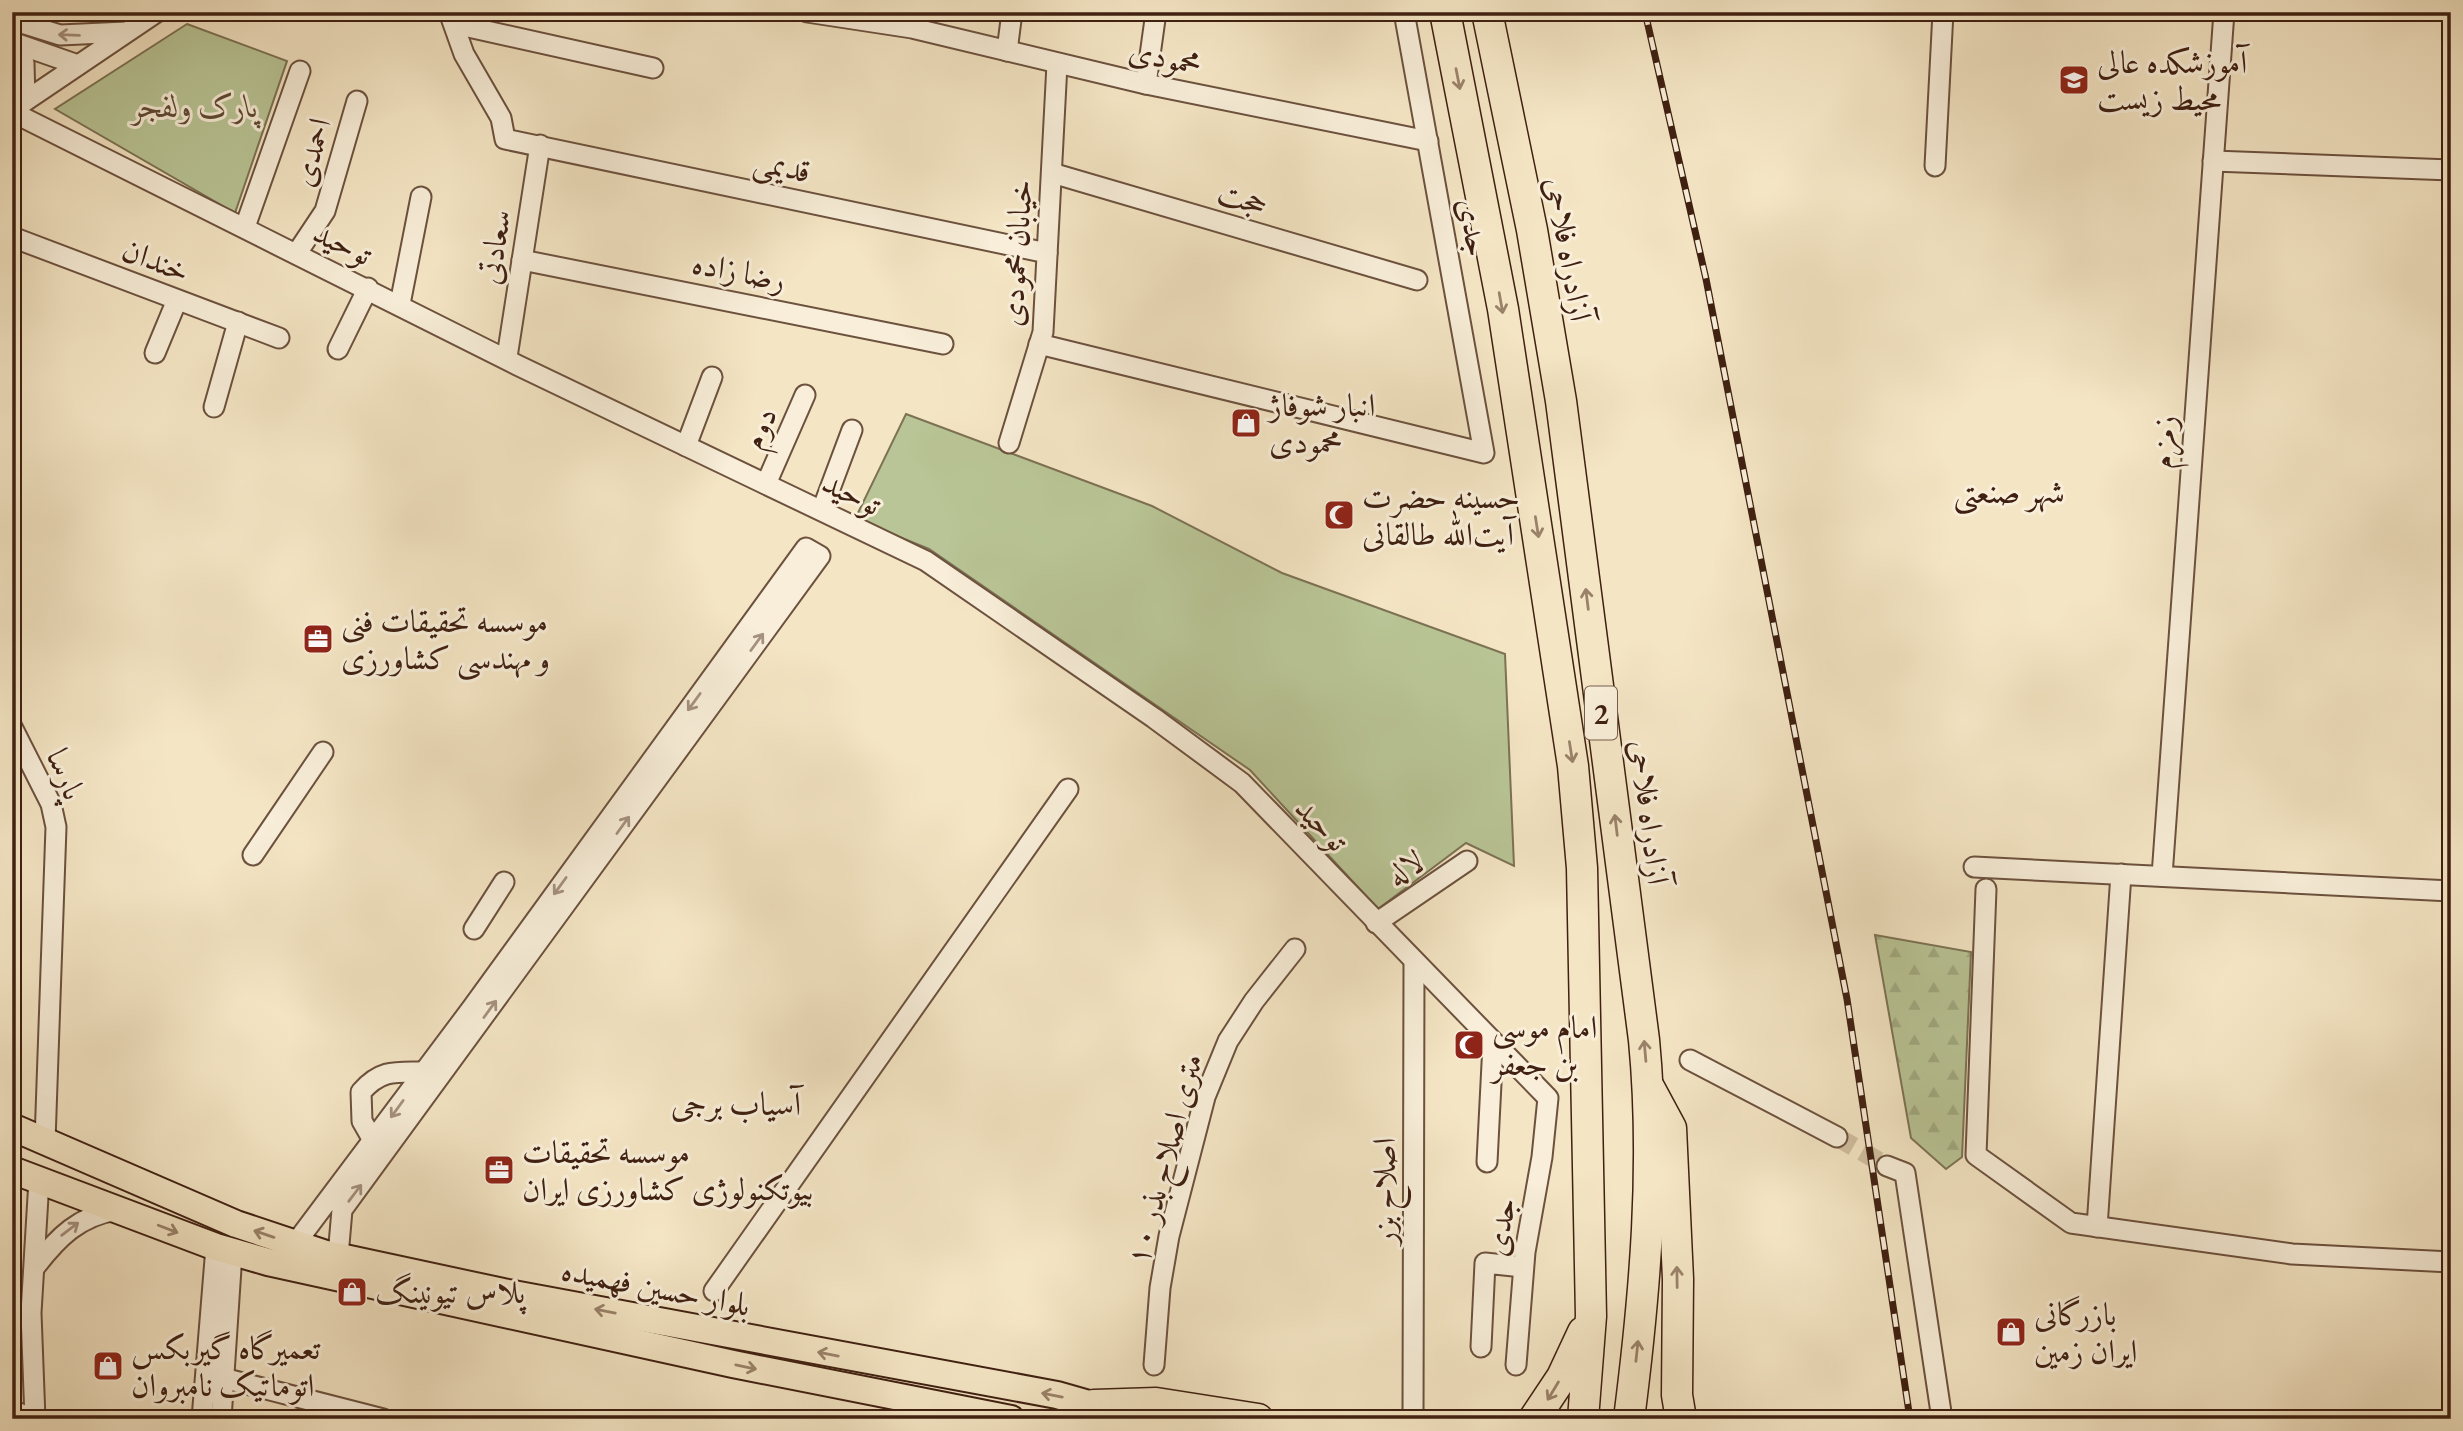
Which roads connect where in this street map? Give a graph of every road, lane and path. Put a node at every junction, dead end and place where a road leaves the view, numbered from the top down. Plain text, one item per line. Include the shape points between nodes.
1 (157, 12) edge
2 (807, 12) edge
3 (1012, 12) edge
4 (1156, 12) edge
5 (1404, 12) edge
6 (1445, 12) edge
7 (1488, 12) edge
8 (1943, 12) edge
9 (2224, 12) edge
10 (452, 18) edge
11 (12, 20) edge
12 (127, 32) junction
13 (12, 43) edge
14 (1007, 51) junction
15 (1057, 64) junction
16 (78, 65) junction
17 (653, 68) dead end
18 (300, 71) dead end
19 (1146, 84) junction
20 (356, 101) dead end
21 (17, 108) edge
22 (1428, 141) junction
23 (540, 145) junction
24 (2213, 161) junction
25 (1935, 166) dead end
26 (2451, 170) edge
27 (1052, 173) junction
28 (421, 197) dead end
29 (245, 227) junction
30 (12, 237) edge
31 (297, 253) junction
32 (1047, 253) junction
33 (522, 260) junction
34 (1418, 280) dead end
35 (368, 288) junction
36 (177, 300) junction
37 (400, 304) junction
38 (238, 322) junction
39 (279, 338) dead end
40 (943, 344) dead end
41 (1040, 344) junction
42 (338, 349) dead end
43 (155, 353) dead end
44 (507, 357) junction
45 (712, 377) dead end
46 (806, 395) dead end
47 (215, 407) dead end
48 (852, 430) dead end
49 (1009, 443) dead end
50 (686, 446) junction
51 (766, 484) junction
52 (822, 510) junction
53 (12, 727) edge
54 (323, 751) dead end
55 (1068, 789) dead end
56 (253, 855) dead end
57 (1467, 862) dead end
58 (1974, 867) dead end
59 (2121, 874) junction
60 (2162, 876) junction
61 (504, 882) dead end
62 (1986, 889) dead end
63 (2451, 891) edge
64 (1376, 923) junction
65 (474, 929) dead end
66 (1295, 949) dead end
67 (1414, 964) junction
68 (1493, 1044) junction
69 (1690, 1060) dead end
70 (425, 1072) junction
71 (1648, 1086) junction
72 (1548, 1098) joint
73 (12, 1127) edge
74 (1837, 1137) tunnel mouth
75 (45, 1141) junction
76 (374, 1142) junction
77 (1487, 1162) dead end
78 (1886, 1166) tunnel mouth
79 (12, 1170) edge
80 (38, 1180) junction
81 (118, 1210) junction
82 (2098, 1227) junction
83 (295, 1244) junction
84 (224, 1250) junction
85 (338, 1256) junction
86 (2451, 1262) edge
87 (34, 1267) junction
88 (1523, 1268) junction
89 (714, 1291) dead end
90 (12, 1305) edge
91 (31, 1313) junction
92 (1591, 1316) junction
93 (703, 1329) junction
94 (1481, 1346) dead end
95 (698, 1357) junction
96 (1154, 1365) dead end
97 (1516, 1365) dead end
98 (223, 1378) junction
99 (1094, 1405) junction
100 (12, 1410) edge
101 (1579, 1411) edge
102 (970, 1414) edge
103 (33, 1419) edge
104 (202, 1419) edge
105 (221, 1419) edge
106 (383, 1419) edge
107 (1011, 1419) edge
108 (1141, 1419) edge
109 (1258, 1419) edge
110 (1413, 1419) edge
111 (1534, 1419) edge
112 (1629, 1419) edge
113 (1681, 1419) edge
114 (1942, 1419) edge

1 - 12 street
2 - 14 street, محمودی via 912,28
3 - 14 street
4 - 19 street
5 - 22 street, جدی
6 -> 92 highway, 2 via 1503,309 1573,766 1582,868
71 -> 7 highway, آزادراه فلاحی / 2 via 1560,401 1532,230
8 - 25 street
9 - 24 street, زمزم
10 - 17 street
10 - 23 street, قدیمی via 464,54 501,118 505,139
12 -> 11 street via 60,35
12 - 16 street
13 - 16 street
13 - 21 street via 24,63
14 - 15 street, محمودی
15 - 19 street, محمودی
15 - 27 street, خیابان محمودی
16 - 21 street
18 - 29 street
19 - 22 street, محمودی
20 - 31 street, احمدی via 325,211
21 - 29 street, توحید
22 - 41 street, جدی via 1484,453
23 - 32 street, قدیمی
23 - 33 street, سعادتی
24 - 26 street
24 - 60 street, زمزم
27 - 32 street, خیابان محمودی
27 - 34 street, حجت
28 - 37 street
29 - 31 street, توحید
30 - 36 street, خندان
31 - 35 street, توحید
32 - 41 street, خیابان محمودی
33 - 40 street, رضا زاده
33 - 44 street, سعادتی
35 - 37 street, توحید
35 - 42 street
36 - 38 street, خندان
36 - 43 street
37 - 44 street, توحید
38 - 39 street, خندان
38 - 47 street
41 - 49 street, خیابان محمودی
44 - 50 street, توحید
45 - 50 street
46 - 51 street, دوم
48 - 52 street
50 - 51 street, توحید
51 - 52 street, توحید
52 - 64 street, توحید via 926,561 1242,783
53 - 75 street, پارسا via 51,804 56,827
54 - 56 street
55 - 89 street
57 - 64 street, لاله
58 - 59 street
59 - 60 street
59 - 82 street
60 - 63 street
61 - 65 street
62 - 82 street via 1976,1155 2071,1223
64 - 67 street, توحید
66 - 96 street, ۱۰ متری اصلاح بذر via 1228,1041 1205,1097 1169,1236
67 - 68 street, توحید
67 - 110 street, اصلاح بزر
68 - 72 street, توحید
68 - 77 street
69 - 74 street
70 -> 76 street
70 - 76 street via 390,1072 373,1079 361,1092 362,1121
85 -> 70 street via 342,1210 820,556 806,548
112 -> 71 highway, آزادراه فلاحی / 2 via 1646,1268
113 -> 71 highway via 1671,1128
72 - 88 street, جدی
73 - 75 main road, بلوار حسین فهمیده
83 -> 75 main road, بلوار حسین فهمیده via 236,1224
76 - 83 street
78 - 114 street via 1905,1173
79 - 80 main road, بلوار حسین فهمیده
80 - 81 main road, بلوار حسین فهمیده
80 - 87 street
81 -> 84 main road, بلوار حسین فهمیده
87 -> 81 street via 58,1238 81,1221
82 - 86 street via 2292,1254
83 - 85 main road, بلوار حسین فهمیده
84 - 95 main road, بلوار حسین فهمیده via 344,1281
84 - 98 street
84 - 104 street
93 -> 85 main road, بلوار حسین فهمیده
87 - 91 street
88 - 94 street via 1485,1255
88 - 97 street, جدی
90 - 91 street
91 - 103 street
92 - 101 highway, 2
92 -> 111 highway via 1562,1377
93 - 95 main road
99 -> 93 main road, بلوار حسین فهمیده
95 -> 102 main road, بلوار حسین فهمیده
98 - 105 street
98 - 106 street
99 - 108 main road, بلوار حسین فهمیده
99 - 109 highway via 1156,1402
100 - 103 street
102 - 107 main road, بلوار حسین فهمیده

